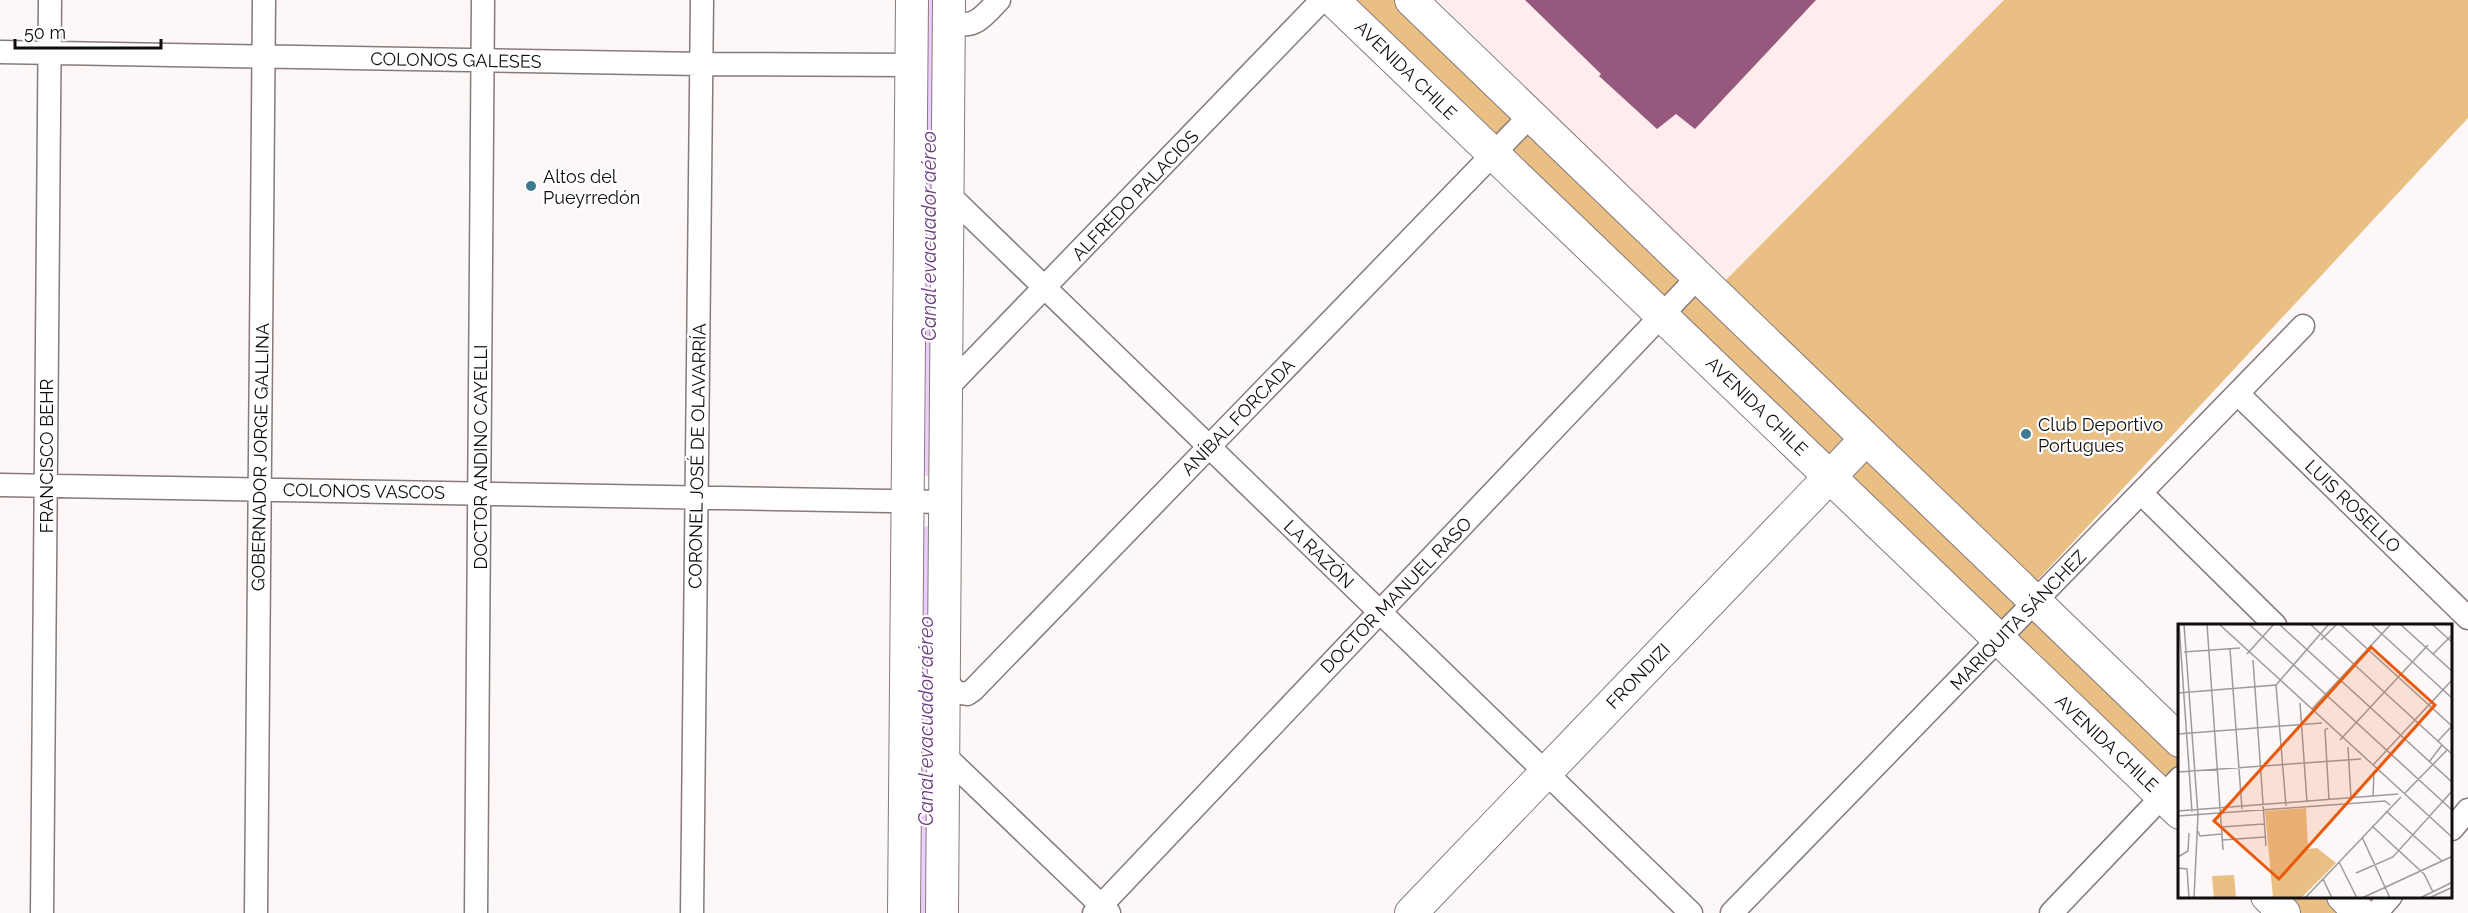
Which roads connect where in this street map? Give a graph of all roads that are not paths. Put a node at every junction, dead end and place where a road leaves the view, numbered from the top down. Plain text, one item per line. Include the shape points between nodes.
1 (50, 0) edge
2 (264, 0) edge
3 (483, 0) edge
4 (702, 0) edge
5 (912, 0) edge
6 (999, 0) edge
7 (1322, 0) edge
8 (1333, 0) edge
9 (1411, 0) edge
10 (949, 6) edge
11 (0, 52) edge
12 (50, 53) junction
13 (263, 56) junction
14 (483, 60) junction
15 (701, 64) junction
16 (911, 65) junction
17 (1531, 115) junction
18 (1494, 154) junction
19 (948, 194) junction
20 (1698, 277) junction
21 (1046, 288) junction
22 (1662, 315) junction
23 (2303, 326) dead end
24 (946, 389) junction
25 (2238, 394) junction
26 (1866, 439) junction
27 (1209, 448) junction
28 (1830, 476) junction
29 (0, 485) edge
30 (46, 486) junction
31 (260, 489) junction
32 (479, 493) junction
33 (2142, 494) junction
34 (697, 496) junction
35 (908, 500) junction
36 (945, 502) junction
37 (2034, 602) junction
38 (1380, 612) junction
39 (2468, 618) edge
40 (2274, 624) edge
41 (1998, 640) junction
42 (944, 675) junction
43 (2178, 739) edge
44 (943, 754) junction
45 (1546, 772) junction
46 (2174, 795) edge
47 (2268, 898) edge
48 (2344, 898) edge
49 (2390, 898) edge
50 (1102, 910) edge
51 (42, 913) edge
52 (256, 913) edge
53 (476, 913) edge
54 (692, 913) edge
55 (904, 913) edge
56 (942, 913) edge
57 (1411, 913) edge
58 (1691, 913) edge
59 (1732, 913) edge
60 (2051, 913) edge
61 (2284, 913) edge
62 (2360, 913) edge
63 (2376, 913) edge

1 - 12 street, FRANCISCO BEHR
2 - 13 street, GOBERNADOR JORGE GALLINA
3 - 14 street, DOCTOR ANDINO CAYELLI
4 - 15 street, CORONEL JOSÉ DE OLAVARRÍA
5 - 16 main road
6 - 10 street via 970,25 957,23
7 - 21 street, ALFREDO PALACIOS
8 - 18 main road, AVENIDA CHILE
9 - 17 main road
10 - 19 main road
11 - 12 street, COLONOS GALESES
12 - 13 street, COLONOS GALESES
12 - 30 street, FRANCISCO BEHR
13 - 14 street, COLONOS GALESES
13 - 31 street, GOBERNADOR JORGE GALLINA
14 - 15 street, COLONOS GALESES
14 - 32 street, DOCTOR ANDINO CAYELLI
15 - 16 street, COLONOS GALESES
15 - 34 street, CORONEL JOSÉ DE OLAVARRÍA
16 - 35 main road
17 - 18 street, ANÍBAL FORCADA
17 - 20 main road
18 - 22 main road, AVENIDA CHILE
18 - 27 street, ANÍBAL FORCADA
19 - 21 street, LA RAZÓN
19 - 24 main road
20 - 22 street, DOCTOR MANUEL RASO
20 - 26 main road
21 - 24 street, ALFREDO PALACIOS
21 - 27 street, LA RAZÓN
22 - 28 main road, AVENIDA CHILE
22 - 38 street, DOCTOR MANUEL RASO
23 - 25 street, MARIQUITA SÁNCHEZ
24 - 36 main road
25 - 33 street, MARIQUITA SÁNCHEZ
25 - 39 street, LUIS ROSELLO
26 - 28 main road, FRONDIZI
26 - 37 main road
27 - 38 street, LA RAZÓN
27 - 42 street, ANÍBAL FORCADA via 973,690 955,692
28 - 41 main road, AVENIDA CHILE
28 - 45 main road, FRONDIZI
29 - 30 street, COLONOS VASCOS
30 - 31 street, COLONOS VASCOS
30 - 51 street, FRANCISCO BEHR
31 - 32 street, COLONOS VASCOS
31 - 52 street, GOBERNADOR JORGE GALLINA
32 - 34 street, COLONOS VASCOS
32 - 53 street, DOCTOR ANDINO CAYELLI
33 - 37 street, MARIQUITA SÁNCHEZ
33 - 40 street
34 - 35 street, COLONOS VASCOS
34 - 54 street, CORONEL JOSÉ DE OLAVARRÍA
35 - 36 street, COLONOS VASCOS
35 - 55 main road
36 - 42 main road
37 - 41 street, MARIQUITA SÁNCHEZ
37 - 43 main road
38 - 45 street, LA RAZÓN
38 - 50 street, DOCTOR MANUEL RASO
41 - 46 main road, AVENIDA CHILE
41 - 59 street, MARIQUITA SÁNCHEZ
42 - 44 main road
44 - 50 street
44 - 56 main road
45 - 57 main road, FRONDIZI
45 - 58 street, LA RAZÓN
46 - 60 street
47 - 61 main road
48 - 62 main road
49 - 63 street

